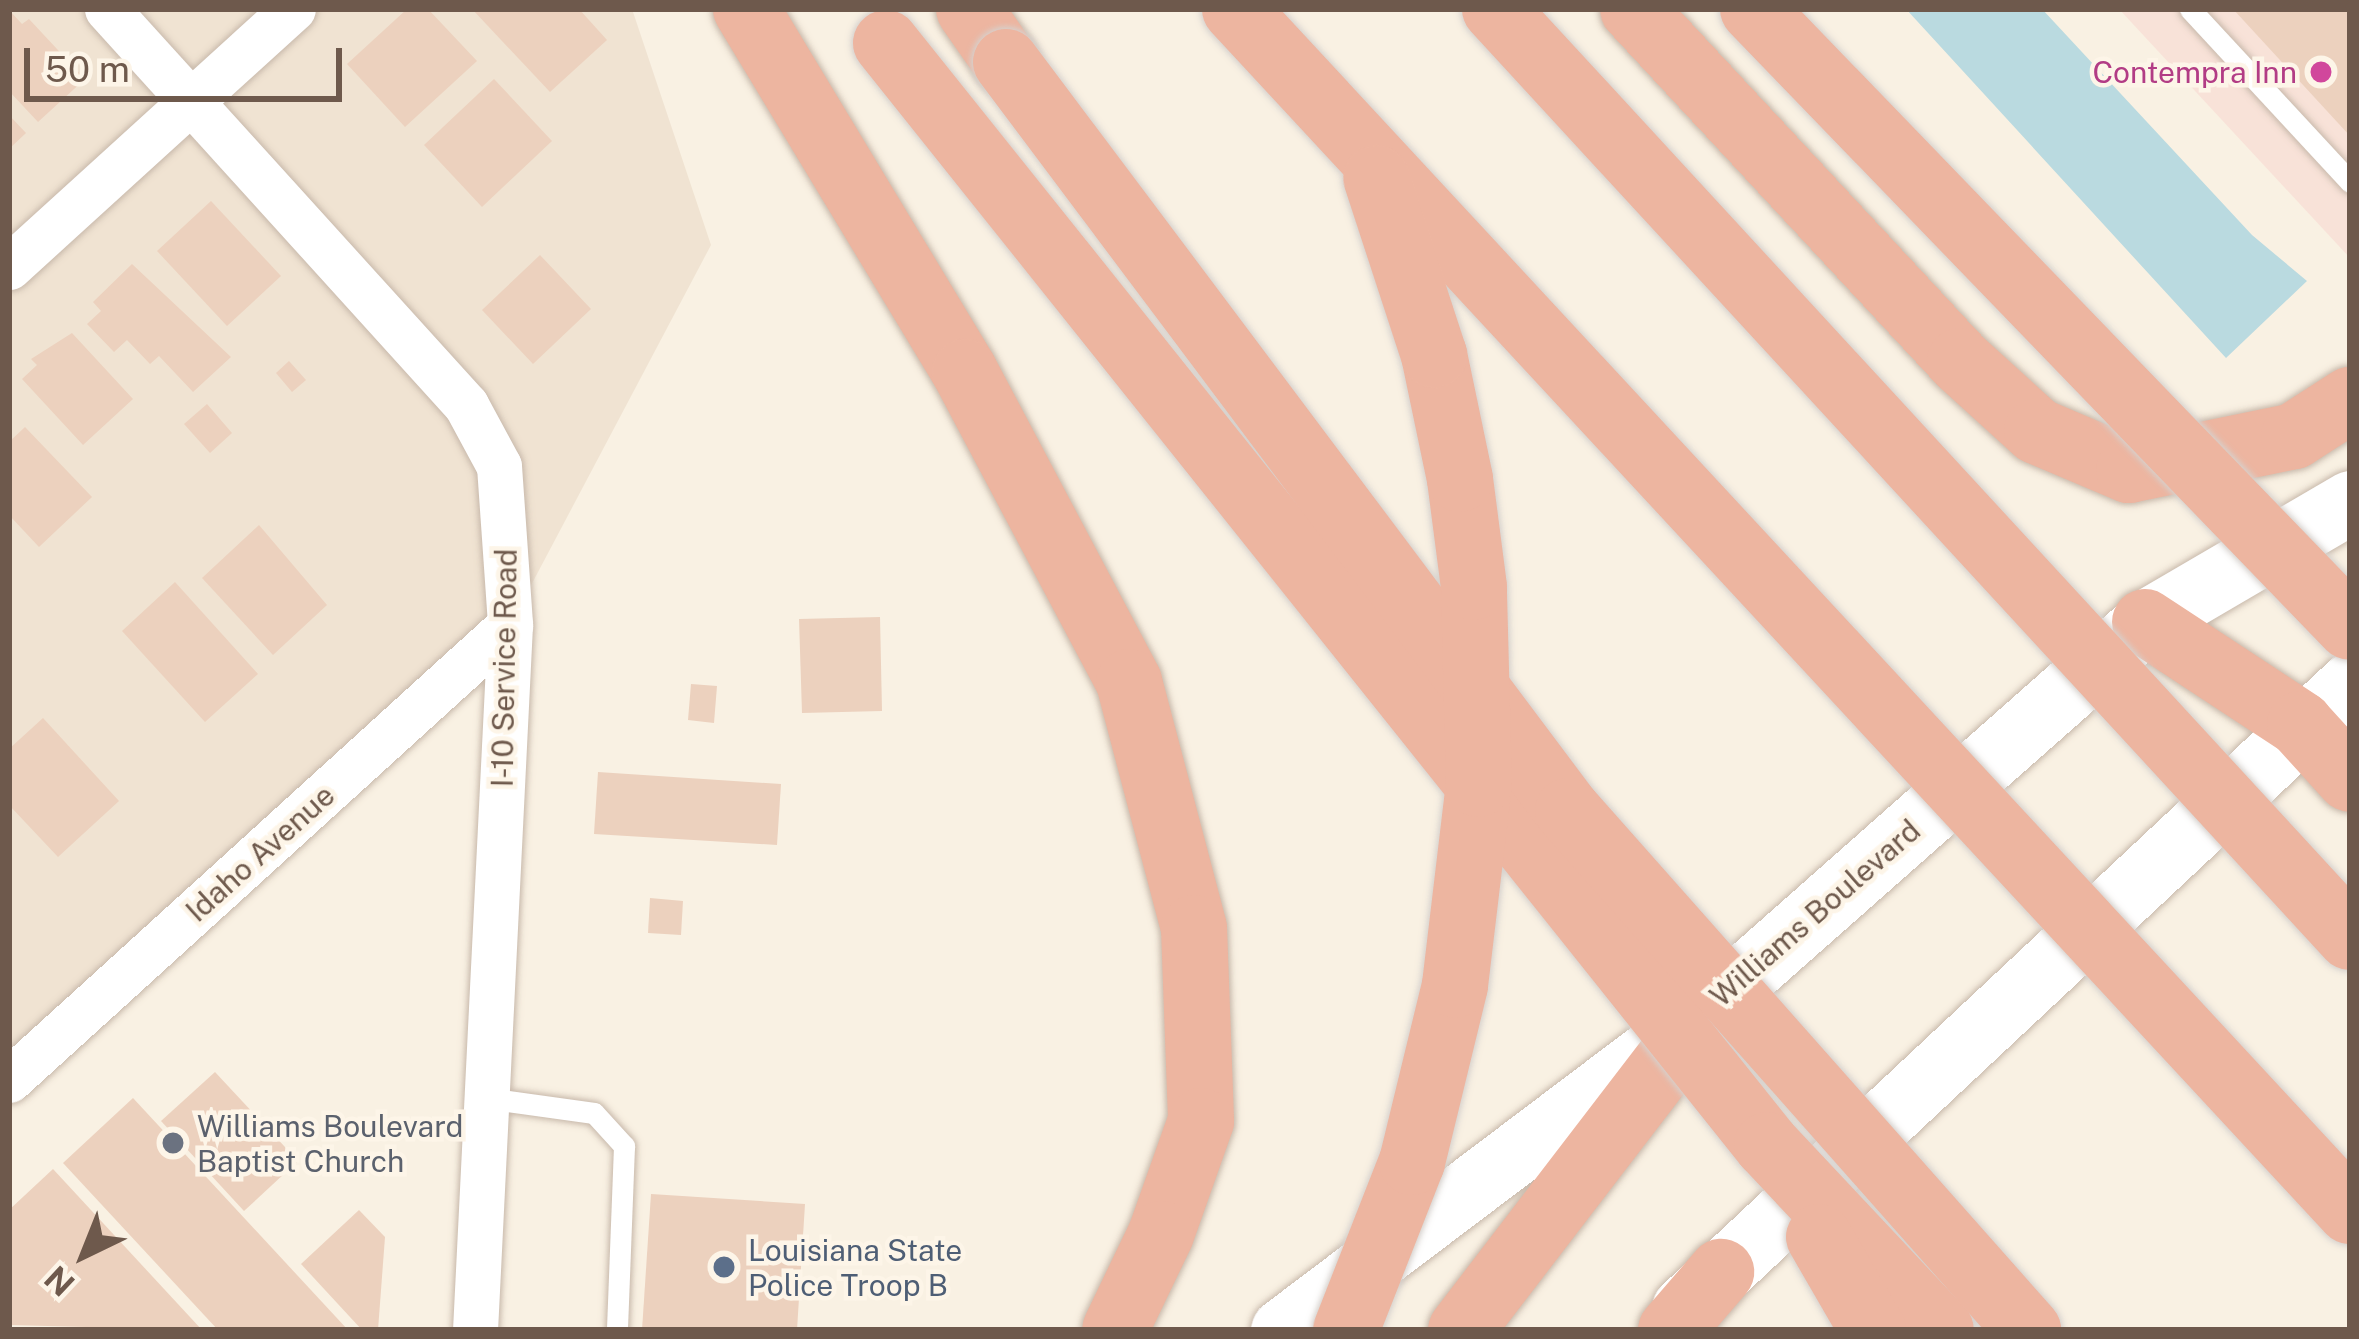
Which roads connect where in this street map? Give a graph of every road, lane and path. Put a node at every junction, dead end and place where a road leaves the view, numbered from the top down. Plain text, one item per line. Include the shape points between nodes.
1 (107, 9) edge
2 (293, 9) edge
3 (746, 9) edge
4 (969, 9) edge
5 (1235, 9) edge
6 (1295, 9) edge
7 (1495, 9) edge
8 (1633, 9) edge
9 (1754, 9) edge
10 (2190, 9) edge
11 (874, 26) edge
12 (193, 101) junction
13 (2350, 182) edge
14 (9, 267) edge
15 (2350, 400) edge
16 (2350, 502) edge
17 (2145, 622) junction
18 (510, 625) junction
19 (2350, 627) edge
20 (2325, 704) edge
21 (2350, 779) edge
22 (2350, 937) edge
23 (1708, 1008) junction
24 (9, 1080) edge
25 (486, 1098) junction
26 (1767, 1145) junction
27 (2350, 1211) edge
28 (1721, 1272) junction
29 (475, 1330) edge
30 (617, 1330) edge
31 (1114, 1330) edge
32 (1282, 1330) edge
33 (1346, 1330) edge
34 (1460, 1330) edge
35 (1660, 1330) edge
36 (1670, 1330) edge
37 (1873, 1330) edge
38 (1941, 1330) edge
39 (2028, 1330) edge

1 - 12 street, I-10 Service Road
2 - 12 street
3 - 31 highway via 965,371 1129,682 1194,928 1201,1120 1161,1234
4 - 39 highway, bridge via 1568,811
5 - 27 highway, bridge
6 - 33 highway, bridge via 1386,201 1414,289 1456,458 1474,587 1479,784 1455,985 1412,1162
7 - 22 highway, bridge
8 - 15 highway via 1960,361 2037,430 2129,470 2294,436
9 - 19 highway, bridge
10 - 13 lane
11 - 26 highway, bridge
12 - 14 street
12 - 18 street, I-10 Service Road via 466,405 499,466
16 - 17 main road, Williams Boulevard
17 - 20 highway
17 - 23 main road, Williams Boulevard
18 - 24 street, Idaho Avenue
18 - 25 street, I-10 Service Road
20 - 21 highway
20 - 28 main road
23 - 32 main road, Williams Boulevard
23 - 34 highway
25 - 29 street, I-10 Service Road
25 - 30 lane via 594,1113 624,1146
26 - 37 highway, bridge
26 - 38 highway, bridge
28 - 35 main road
28 - 36 highway

